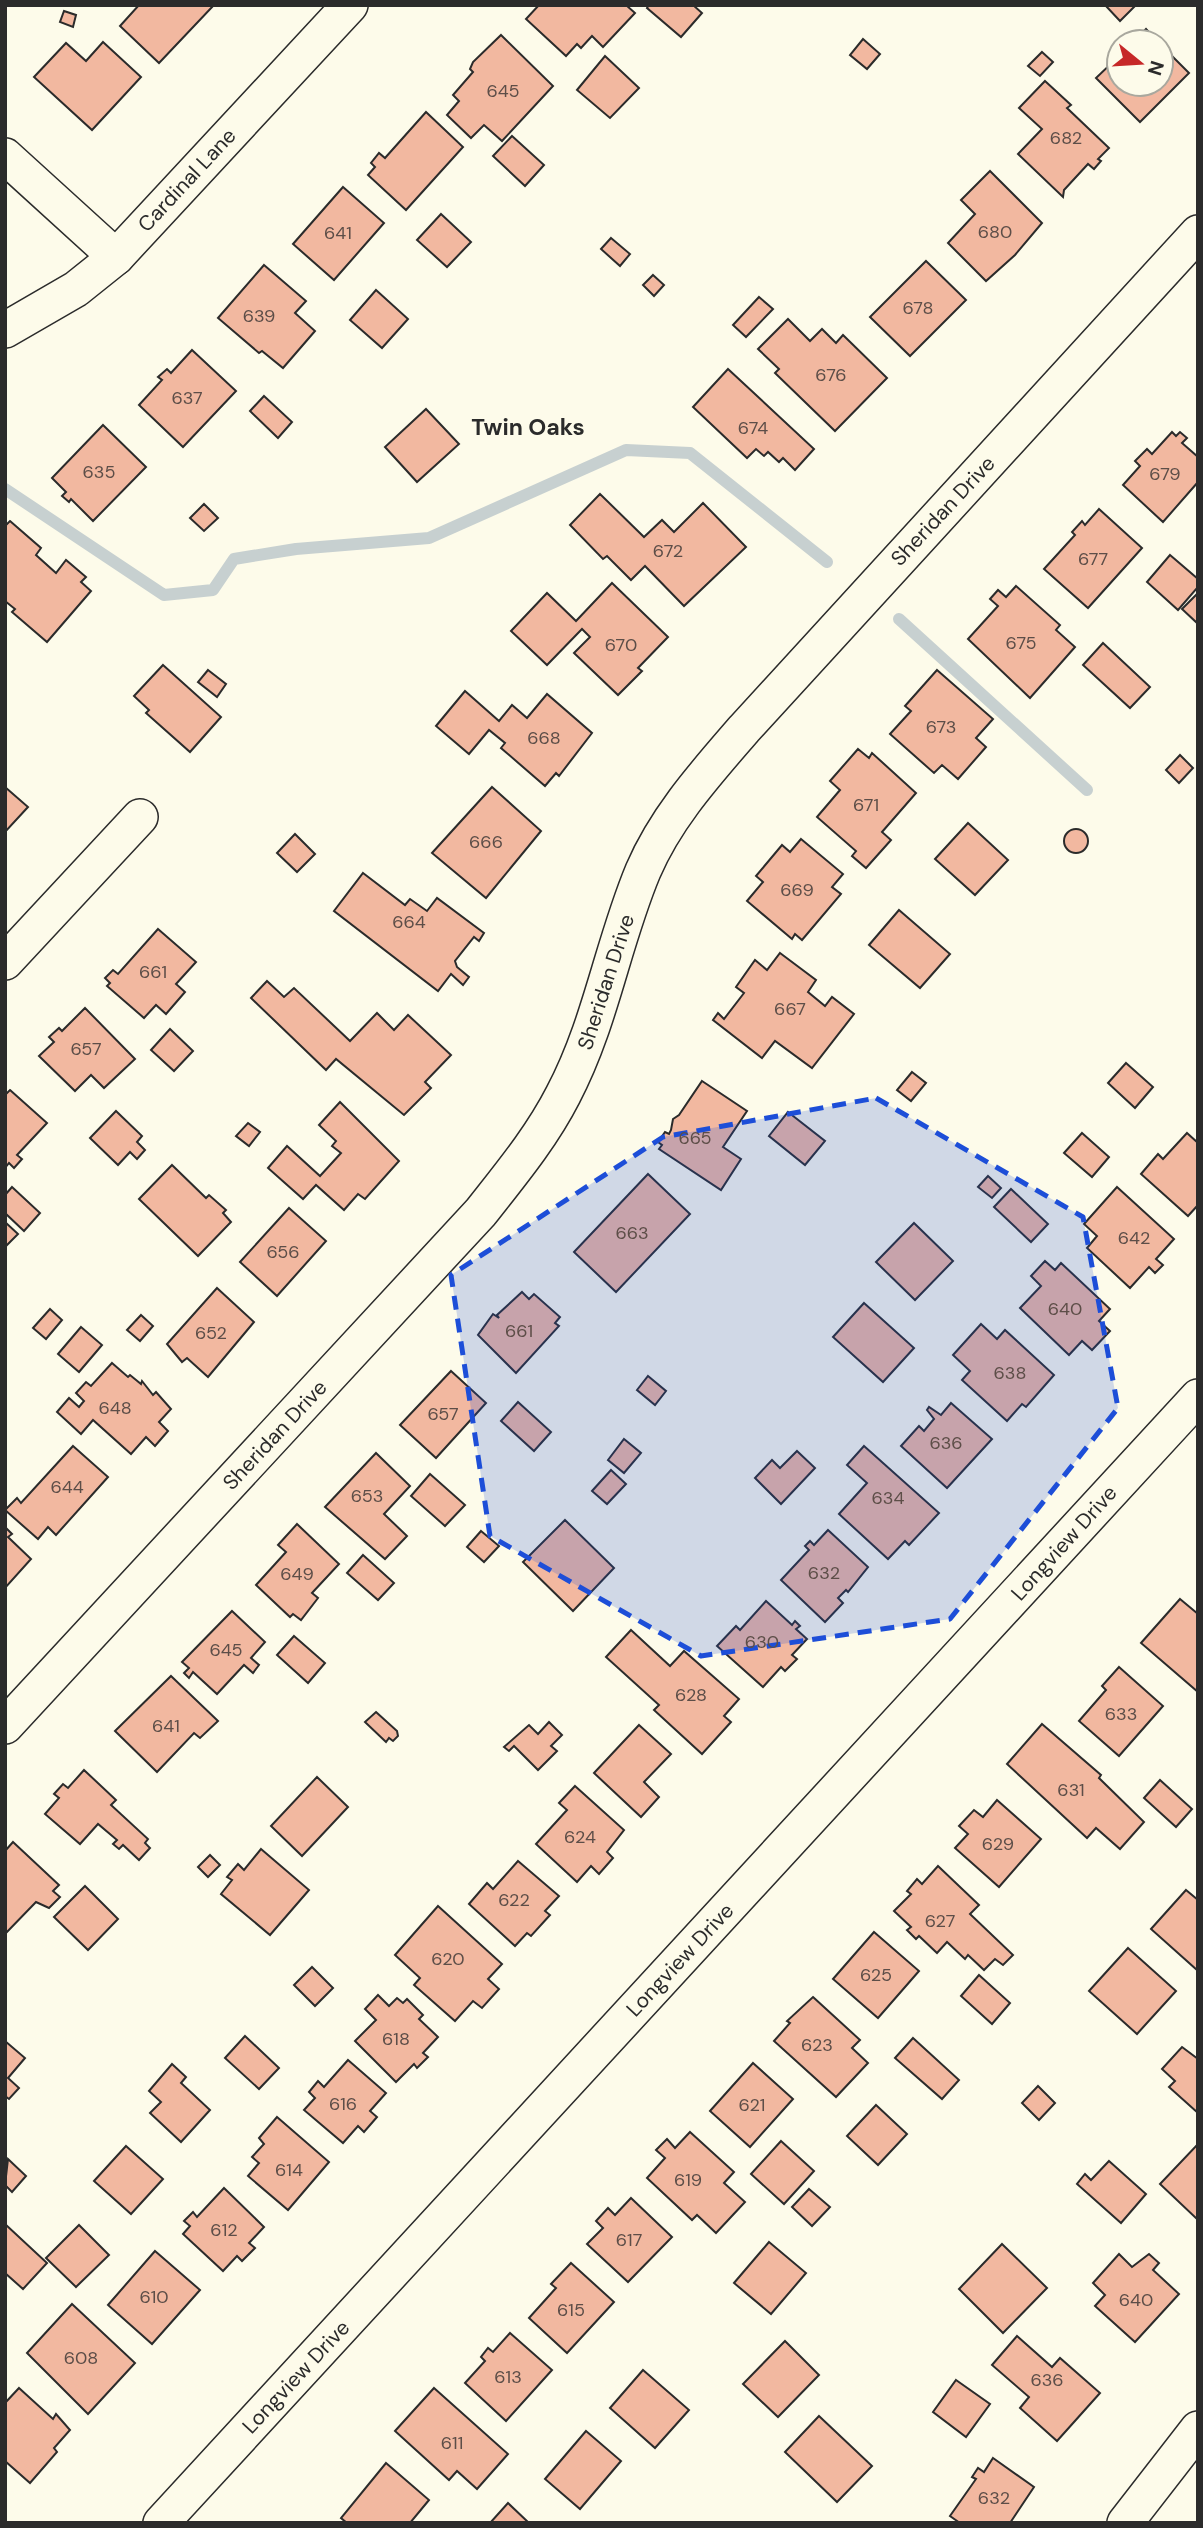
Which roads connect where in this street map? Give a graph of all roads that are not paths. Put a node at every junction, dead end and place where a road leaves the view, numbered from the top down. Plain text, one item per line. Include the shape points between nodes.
1 (349, 5) edge
2 (5, 156) edge
3 (1198, 233) edge
4 (116, 257) junction
5 (5, 330) edge
6 (140, 817) dead end
7 (5, 962) edge
8 (1198, 1397) edge
9 (5, 1726) edge
10 (1198, 2429) edge
11 (161, 2523) edge
12 (1125, 2523) edge

1 - 4 street, Cardinal Lane
2 - 4 street
3 - 9 street, Sheridan Drive via 692,789 644,870 607,989 563,1095 541,1135 481,1212
4 - 5 street, Cardinal Lane via 76,289
6 - 7 street
8 - 11 street, Longview Drive
10 - 12 street

